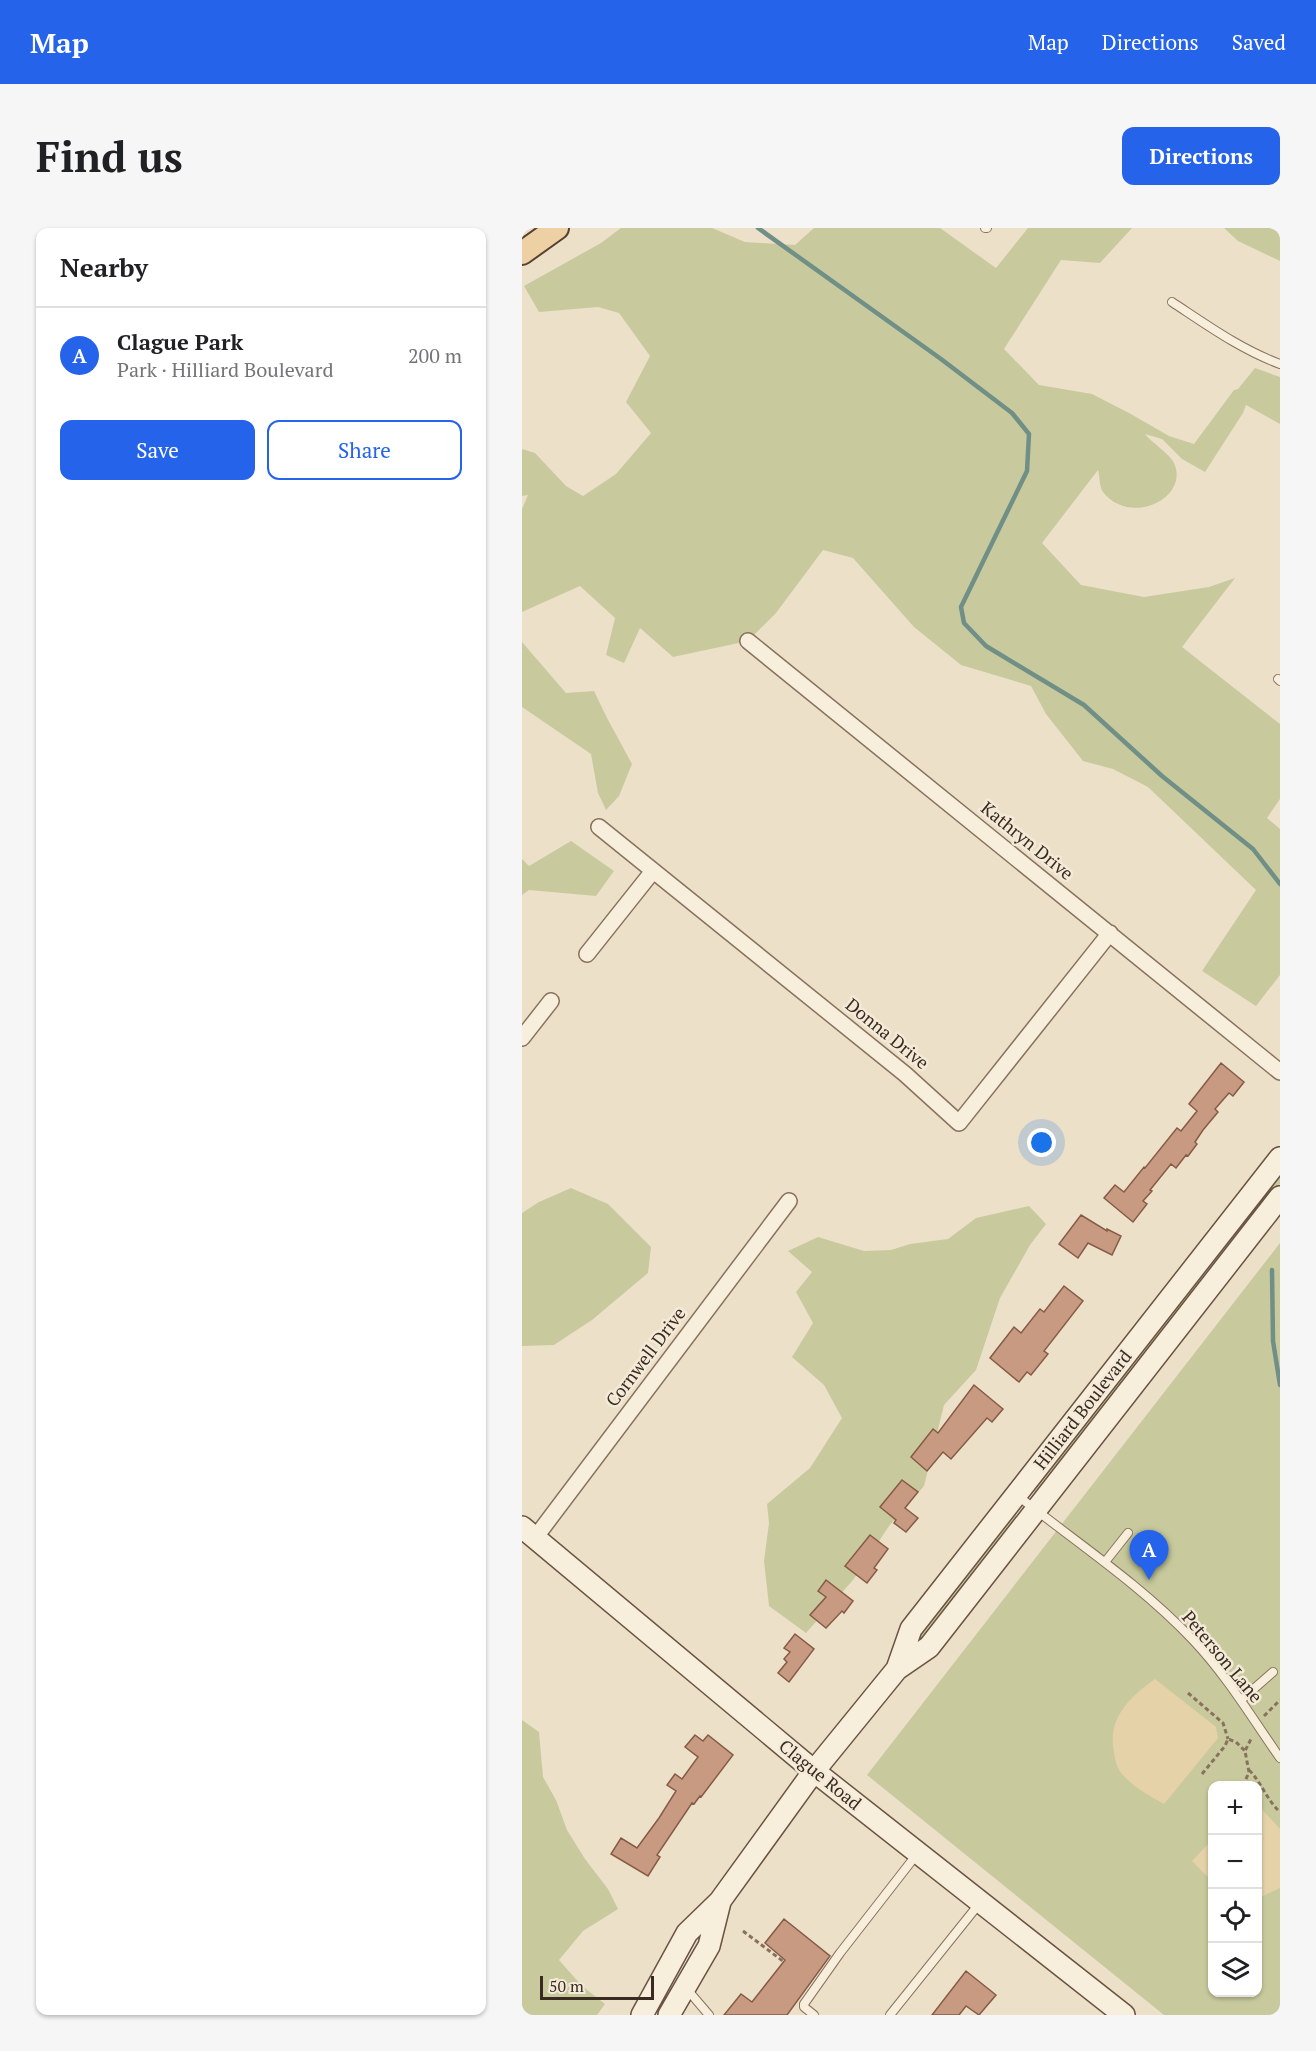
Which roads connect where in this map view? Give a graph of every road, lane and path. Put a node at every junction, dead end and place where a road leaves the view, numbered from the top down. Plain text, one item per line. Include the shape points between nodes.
1 (557, 228) edge
2 (522, 253) edge
3 (1172, 302) dead end
4 (1280, 364) edge
5 (748, 641) dead end
6 (599, 826) dead end
7 (653, 871) junction
8 (1110, 933) junction
9 (587, 954) dead end
10 (551, 1001) dead end
11 (522, 1038) edge
12 (1280, 1072) edge
13 (1280, 1158) edge
14 (1280, 1197) edge
15 (789, 1201) dead end
16 (1017, 1495) junction
17 (1035, 1510) junction
18 (528, 1532) edge
19 (1128, 1533) dead end
20 (1105, 1562) junction
21 (897, 1669) junction
22 (1273, 1672) dead end
23 (1188, 1693) dead end
24 (1241, 1700) junction
25 (1280, 1700) edge
26 (1260, 1719) dead end
27 (1247, 1728) dead end
28 (1228, 1739) junction
29 (1245, 1750) junction
30 (1280, 1758) edge
31 (1248, 1769) junction
32 (814, 1772) junction
33 (1202, 1774) dead end
34 (1244, 1781) edge
35 (1280, 1812) edge
36 (918, 1852) junction
37 (720, 1901) junction
38 (981, 1902) junction
39 (743, 1931) dead end
40 (784, 1962) dead end
41 (685, 1987) junction
42 (659, 2008) edge
43 (709, 2015) edge
44 (814, 2015) edge
45 (890, 2015) edge
46 (1125, 2015) edge

1 - 2 main road
3 - 4 lane via 1235,343
5 - 8 street, Kathryn Drive
6 - 7 street, Donna Drive
7 - 8 street, Donna Drive via 959,1122
7 - 9 street
8 - 12 street, Kathryn Drive
10 - 11 street
13 - 16 main road, Hilliard Boulevard
14 - 17 main road, Hilliard Boulevard
15 - 18 street, Cornwell Drive
16 - 17 lane, Peterson Lane
16 - 21 main road, Hilliard Boulevard via 911,1629
17 - 20 lane, Peterson Lane
17 - 21 main road, Hilliard Boulevard via 929,1647
18 - 32 main road, Clague Road
19 - 20 lane
20 - 24 lane, Peterson Lane via 1193,1640
21 - 32 main road, Hilliard Boulevard
22 - 24 lane
23 - 28 path via 1223,1723
24 - 30 lane, Peterson Lane
25 - 26 path
27 - 29 path via 1252,1737
28 - 29 path
28 - 33 path
29 - 31 path
31 - 34 path
31 - 35 path
32 - 36 main road, Clague Road
32 - 37 main road, Hilliard Boulevard
36 - 38 main road, Clague Road
36 - 44 lane via 804,2004
37 - 41 main road, Hilliard Boulevard via 709,1946
37 - 42 main road, Hilliard Boulevard via 687,1933
38 - 45 lane
38 - 46 main road, Clague Road
39 - 40 path
41 - 42 main road, Hilliard Boulevard
41 - 43 lane

